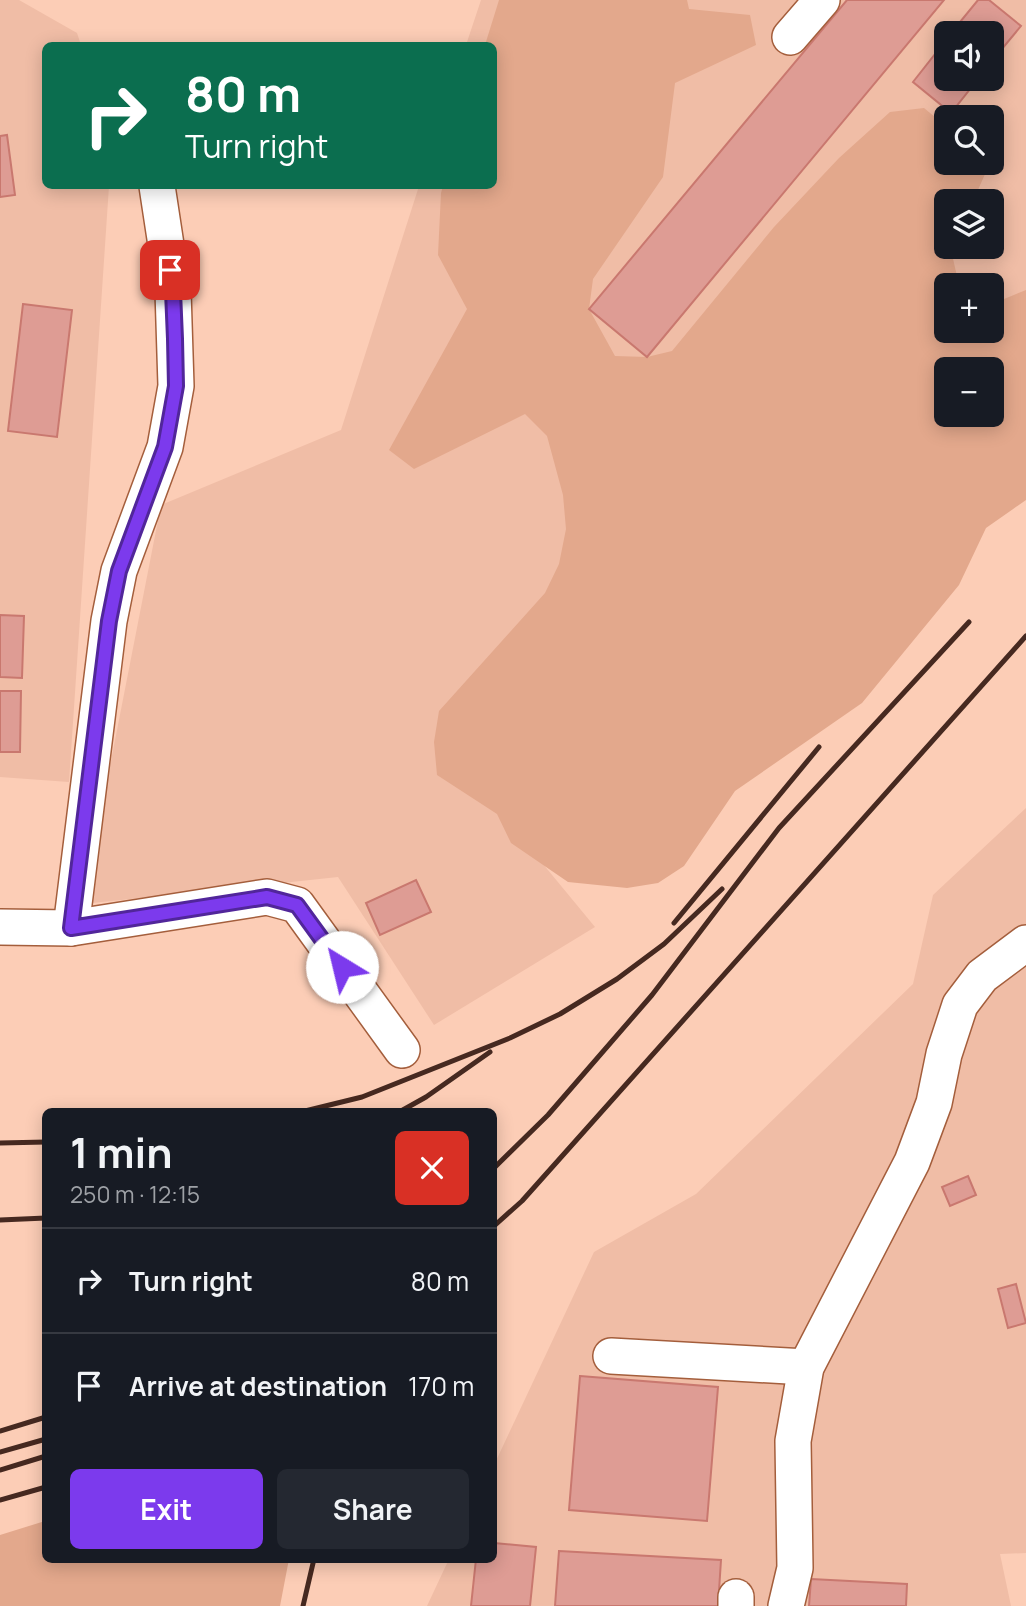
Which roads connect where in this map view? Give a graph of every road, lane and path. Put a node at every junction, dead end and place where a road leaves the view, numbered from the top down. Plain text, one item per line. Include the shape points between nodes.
1 (822, 0) edge
2 (790, 37) dead end
3 (157, 189) edge
4 (0, 927) edge
5 (71, 928) junction
6 (1026, 943) edge
7 (402, 1050) dead end
8 (611, 1356) dead end
9 (806, 1367) junction
10 (786, 1606) edge

1 - 2 lane
3 - 5 lane via 173,291 176,386 165,447 119,571 109,621
4 - 5 lane
5 - 7 lane via 267,897 297,905
6 - 9 lane via 982,976 960,1005 934,1103 912,1162
8 - 9 lane
9 - 10 lane via 793,1440 795,1568

